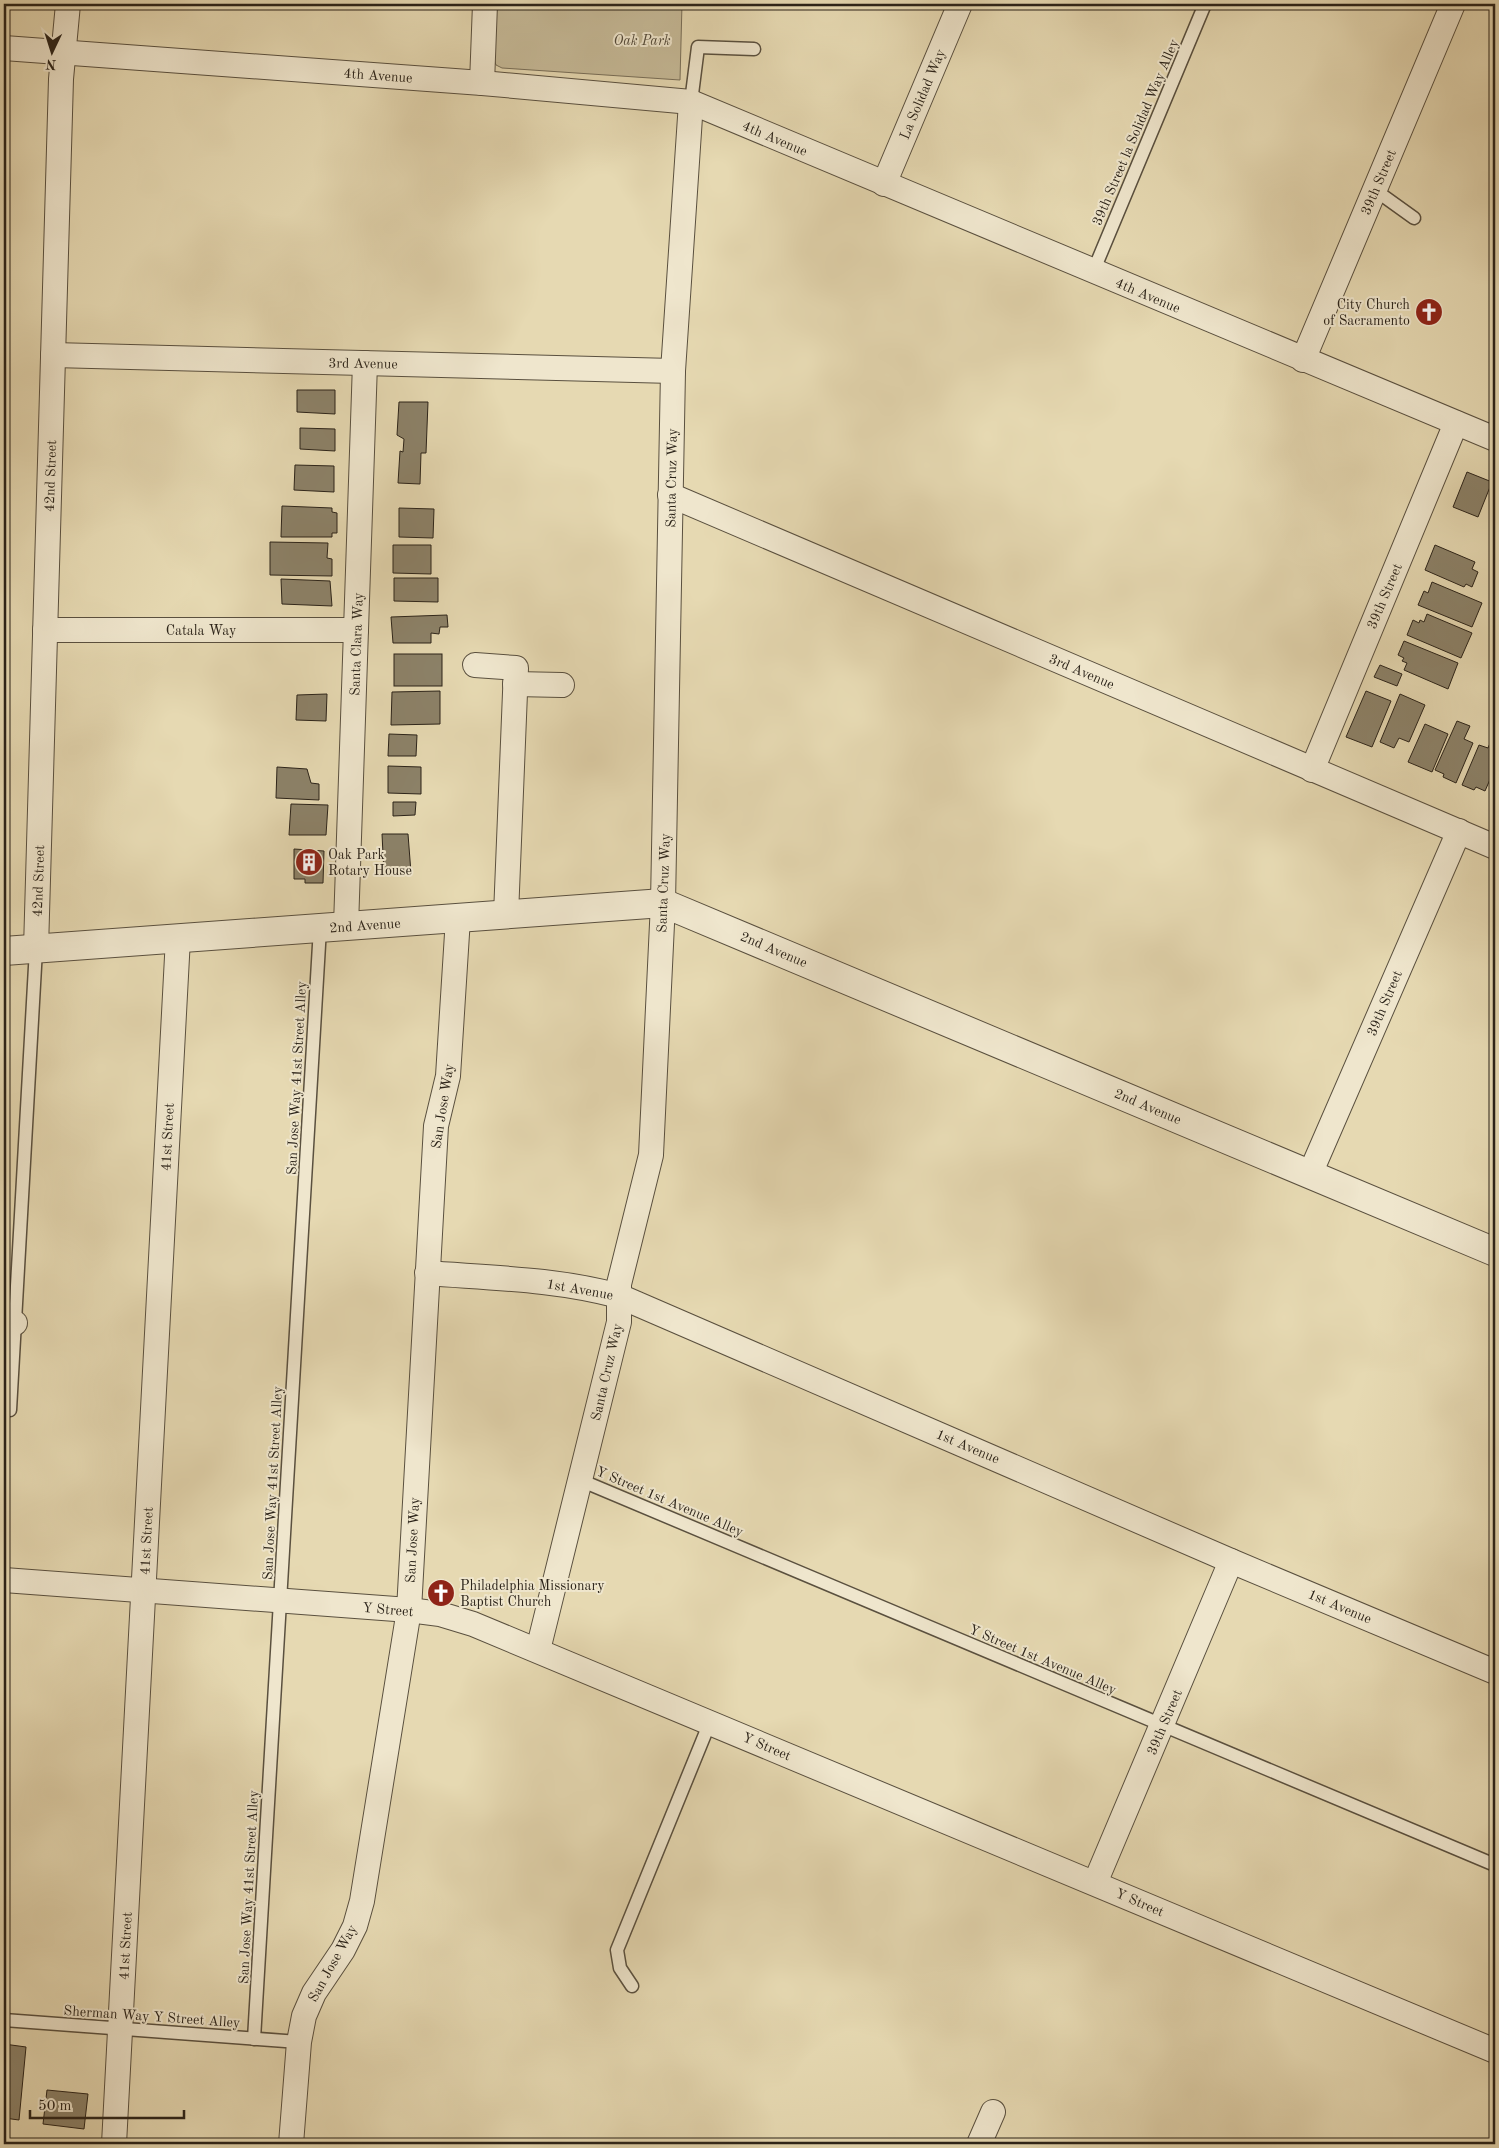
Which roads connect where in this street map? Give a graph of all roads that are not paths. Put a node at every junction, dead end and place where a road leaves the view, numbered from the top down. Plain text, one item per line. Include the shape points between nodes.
1 (68, 4) edge
2 (485, 4) edge
3 (960, 4) edge
4 (1205, 4) edge
5 (1453, 4) edge
6 (4, 48) edge
7 (754, 49) dead end
8 (64, 52) junction
9 (482, 83) junction
10 (691, 102) junction
11 (884, 184) junction
12 (1375, 190) junction
13 (1414, 218) dead end
14 (1093, 272) junction
15 (53, 355) junction
16 (1303, 360) junction
17 (365, 362) junction
18 (674, 371) junction
19 (1456, 423) junction
20 (1495, 439) edge
21 (670, 495) junction
22 (46, 630) junction
23 (356, 630) junction
24 (476, 665) dead end
25 (515, 684) junction
26 (562, 685) dead end
27 (1312, 770) junction
28 (1459, 831) junction
29 (1495, 846) edge
30 (664, 903) junction
31 (506, 914) junction
32 (458, 918) junction
33 (333, 927) junction
34 (178, 938) junction
35 (36, 949) junction
36 (4, 951) edge
37 (1310, 1174) junction
38 (1495, 1252) edge
39 (427, 1273) junction
40 (619, 1296) junction
41 (9, 1323) edge
42 (10, 1410) dead end
43 (580, 1480) junction
44 (1231, 1561) junction
45 (4, 1580) edge
46 (143, 1590) junction
47 (280, 1600) junction
48 (409, 1610) junction
49 (538, 1650) junction
50 (1495, 1672) edge
51 (710, 1722) junction
52 (1163, 1725) junction
53 (1495, 1865) edge
54 (1095, 1883) junction
55 (632, 1986) dead end
56 (4, 2020) edge
57 (120, 2029) junction
58 (254, 2039) junction
59 (299, 2042) junction
60 (1495, 2051) edge
61 (993, 2112) dead end
62 (114, 2144) edge
63 (291, 2144) edge
64 (979, 2144) edge

1 - 8 street, 42nd Street
2 - 9 street
3 - 11 street, La Solidad Way
4 - 14 lane, 39th Street la Solidad Way Alley
5 - 12 street, 39th Street
6 - 8 street, 4th Avenue
7 - 10 lane via 698,47
8 - 9 street, 4th Avenue
8 - 15 street, 42nd Street
9 - 10 street, 4th Avenue
10 - 11 street, 4th Avenue
10 - 18 street, Santa Cruz Way
11 - 14 street, 4th Avenue
12 - 13 lane
12 - 16 street, 39th Street
14 - 16 street, 4th Avenue
15 - 17 street, 3rd Avenue
15 - 22 street, 42nd Street
16 - 19 street, 4th Avenue
17 - 18 street, 3rd Avenue
17 - 23 street, Santa Clara Way
18 - 21 street, Santa Cruz Way
19 - 20 street, 4th Avenue
19 - 27 street, 39th Street
21 - 27 street, 3rd Avenue
21 - 30 street, Santa Cruz Way
22 - 23 street, Catala Way
22 - 35 street, 42nd Street
23 - 33 street, Santa Clara Way
24 - 25 street via 516,668
25 - 26 street
25 - 31 street
27 - 28 street, 3rd Avenue
28 - 29 street, 3rd Avenue
28 - 37 street, 39th Street
30 - 31 street, 2nd Avenue
30 - 37 street, 2nd Avenue
30 - 40 street, Santa Cruz Way via 651,1155 619,1284
31 - 32 street, 2nd Avenue
32 - 33 street, 2nd Avenue
32 - 39 street, San Jose Way via 448,1076 436,1126
33 - 34 street, 2nd Avenue
33 - 47 lane, San Jose Way 41st Street Alley
34 - 35 street, 2nd Avenue
34 - 46 street, 41st Street
35 - 36 street, 2nd Avenue
35 - 41 lane
37 - 38 street, 2nd Avenue
39 - 40 street, 1st Avenue via 560,1283
39 - 48 street, San Jose Way
40 - 43 street, Santa Cruz Way via 619,1322
40 - 44 street, 1st Avenue
41 - 42 lane
43 - 49 street, Santa Cruz Way
43 - 52 lane, Y Street 1st Avenue Alley
44 - 50 street, 1st Avenue
44 - 52 street, 39th Street
45 - 46 street, Y Street
46 - 47 street, Y Street
46 - 57 street, 41st Street
47 - 48 street, Y Street
47 - 58 lane, San Jose Way 41st Street Alley
48 - 49 street, Y Street via 440,1614 473,1624
48 - 59 street, San Jose Way via 362,1901 355,1926 343,1950 314,1993 304,2016
49 - 51 street, Y Street
51 - 54 street, Y Street
51 - 55 lane via 617,1950 620,1968
52 - 53 lane, Y Street 1st Avenue Alley
52 - 54 street, 39th Street
54 - 60 street, Y Street
56 - 57 lane, Sherman Way Y Street Alley
57 - 58 lane, Sherman Way Y Street Alley
57 - 62 street, 41st Street
58 - 59 lane, Sherman Way Y Street Alley
59 - 63 street, San Jose Way
61 - 64 street

